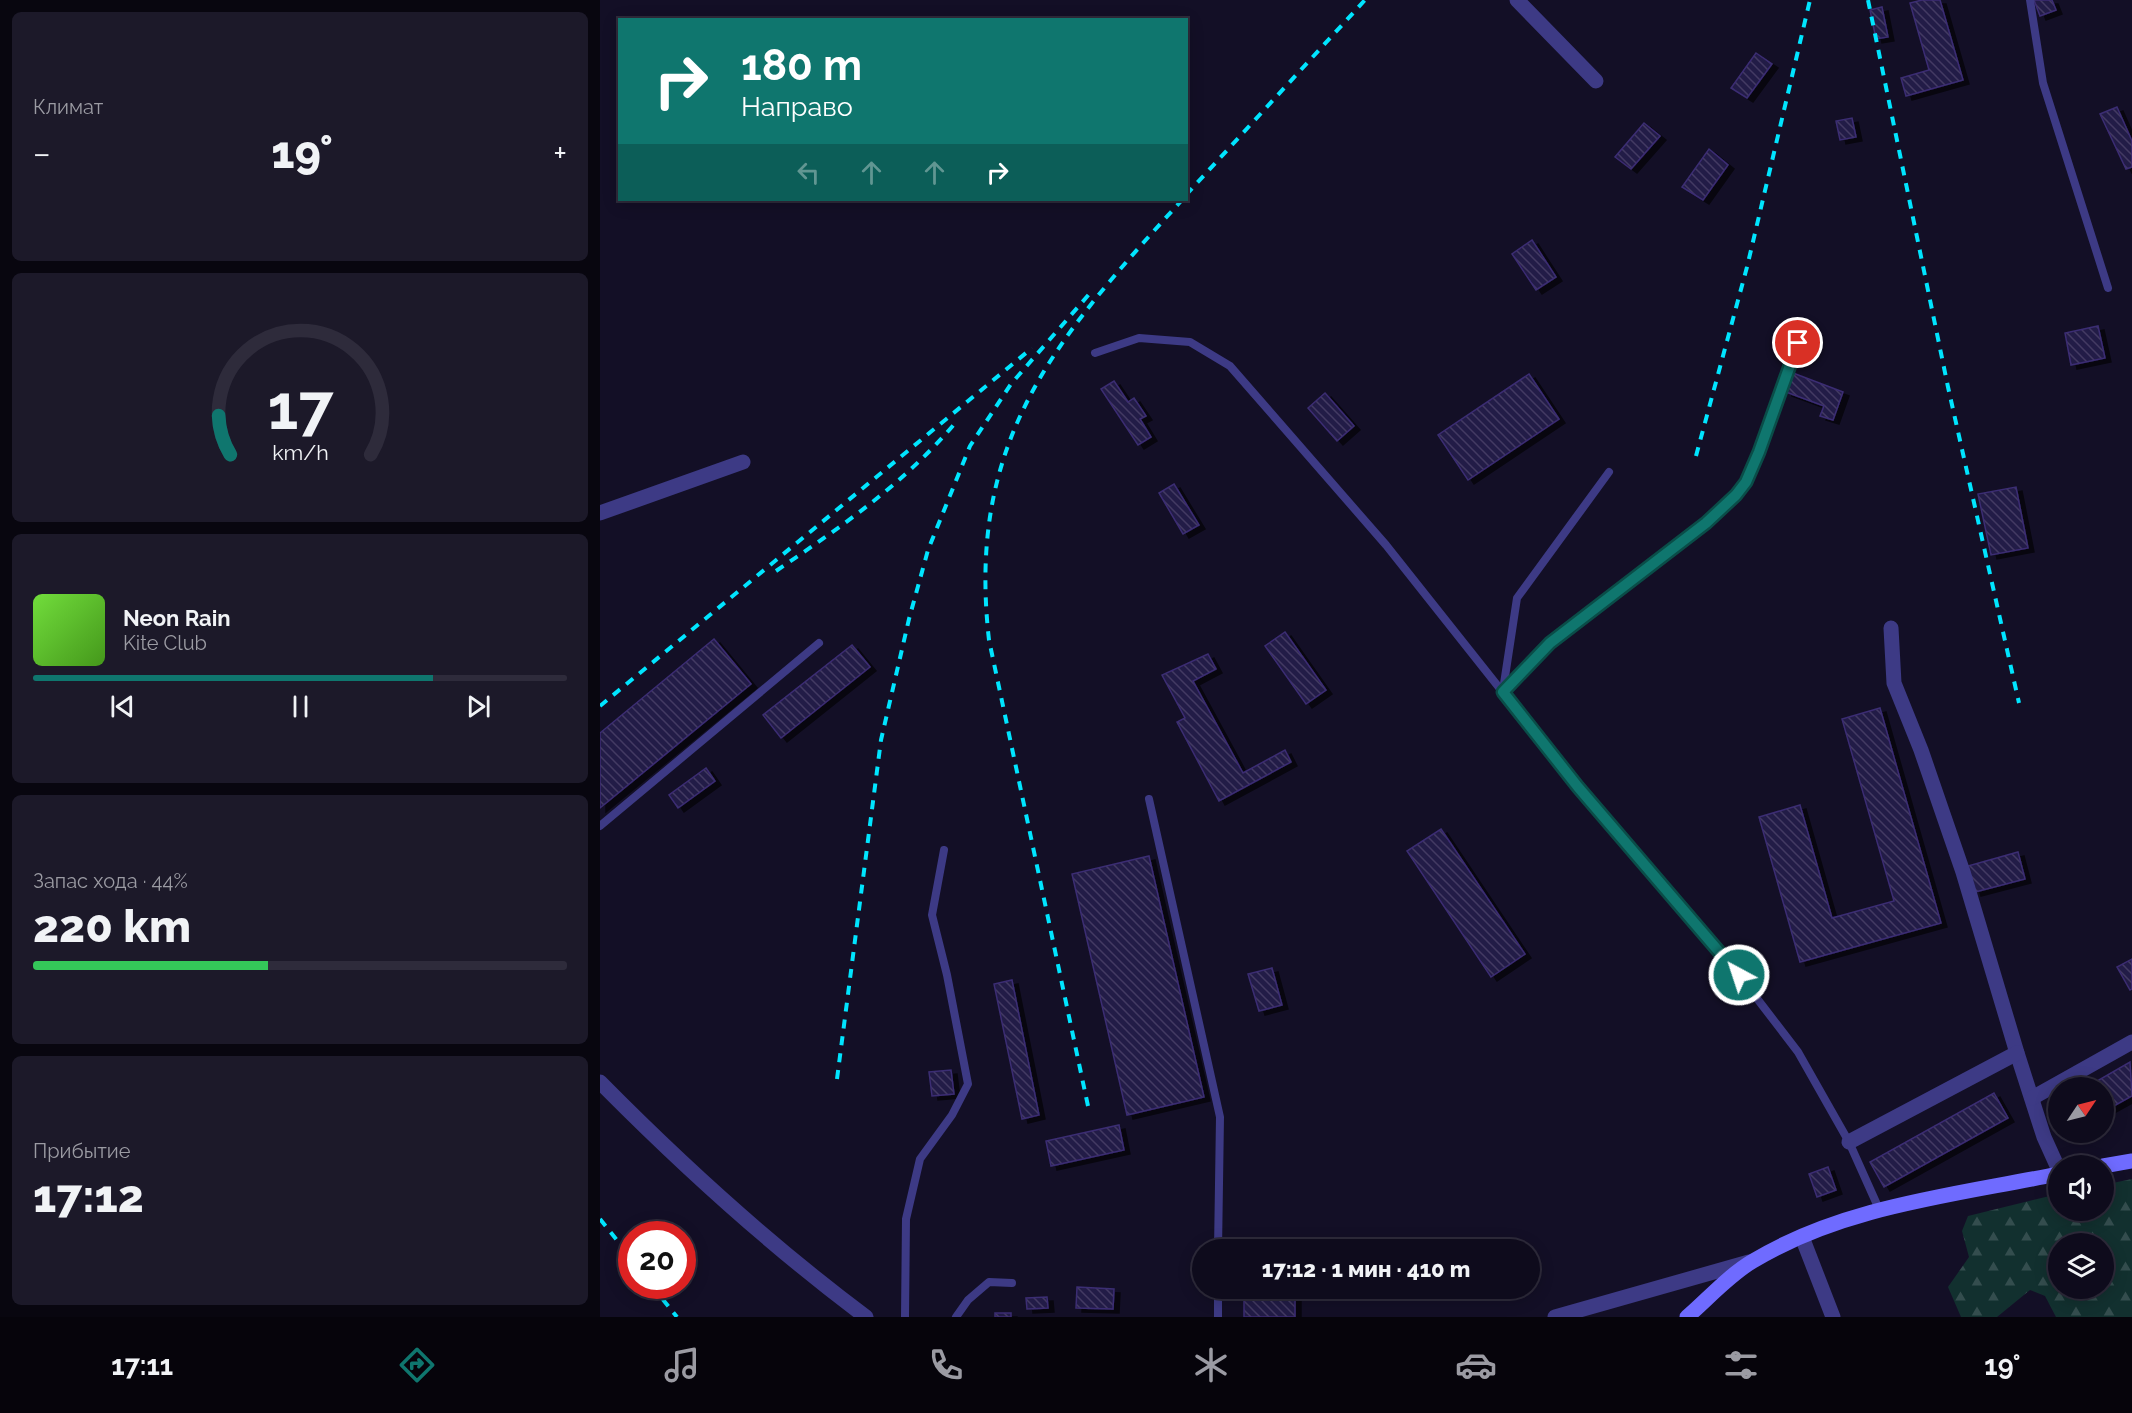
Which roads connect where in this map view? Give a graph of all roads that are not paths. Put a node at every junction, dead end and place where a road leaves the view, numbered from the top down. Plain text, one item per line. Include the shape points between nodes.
1 (1517, 0) edge
2 (2030, 0) edge
3 (1596, 81) dead end
4 (2108, 288) dead end
5 (1798, 343) dead end
6 (1095, 353) dead end
7 (743, 462) dead end
8 (1610, 472) dead end
9 (600, 513) edge
10 (1891, 628) dead end
11 (819, 643) dead end
12 (1503, 692) junction
13 (1149, 799) dead end
14 (600, 826) edge
15 (944, 850) dead end
16 (2132, 1042) edge
17 (2017, 1053) junction
18 (600, 1082) edge
19 (2032, 1098) junction
20 (1849, 1142) junction
21 (2053, 1155) edge
22 (2132, 1161) edge
23 (2114, 1164) edge
24 (2048, 1176) edge
25 (1879, 1209) junction
26 (1802, 1237) junction
27 (1218, 1239) edge
28 (1751, 1261) junction
29 (1012, 1282) dead end
30 (1218, 1299) edge
31 (866, 1317) edge
32 (905, 1317) edge
33 (956, 1317) edge
34 (1218, 1317) edge
35 (1556, 1317) edge
36 (1687, 1317) edge
37 (1833, 1317) edge

1 - 3 street
2 - 4 lane via 2043,83
5 - 12 lane via 1759,452 1736,495 1706,523 1550,643
6 - 12 lane via 1139,338 1190,342 1230,366 1386,545
7 - 9 street
8 - 12 lane via 1517,598
10 - 17 street via 1894,683 1963,872
11 - 14 lane
12 - 20 lane via 1578,787 1746,983 1798,1052
13 - 27 lane via 1220,1117
15 - 32 lane via 932,915 968,1084 952,1115 920,1159 906,1219
16 - 19 street
17 - 19 street
17 - 20 street
18 - 31 street via 651,1134 805,1272
19 - 21 street
20 - 25 lane
22 - 23 main road
24 - 25 main road
25 - 26 main road
26 - 28 main road
26 - 37 street
28 - 35 street
28 - 36 main road
29 - 33 lane via 989,1282
30 - 34 lane

